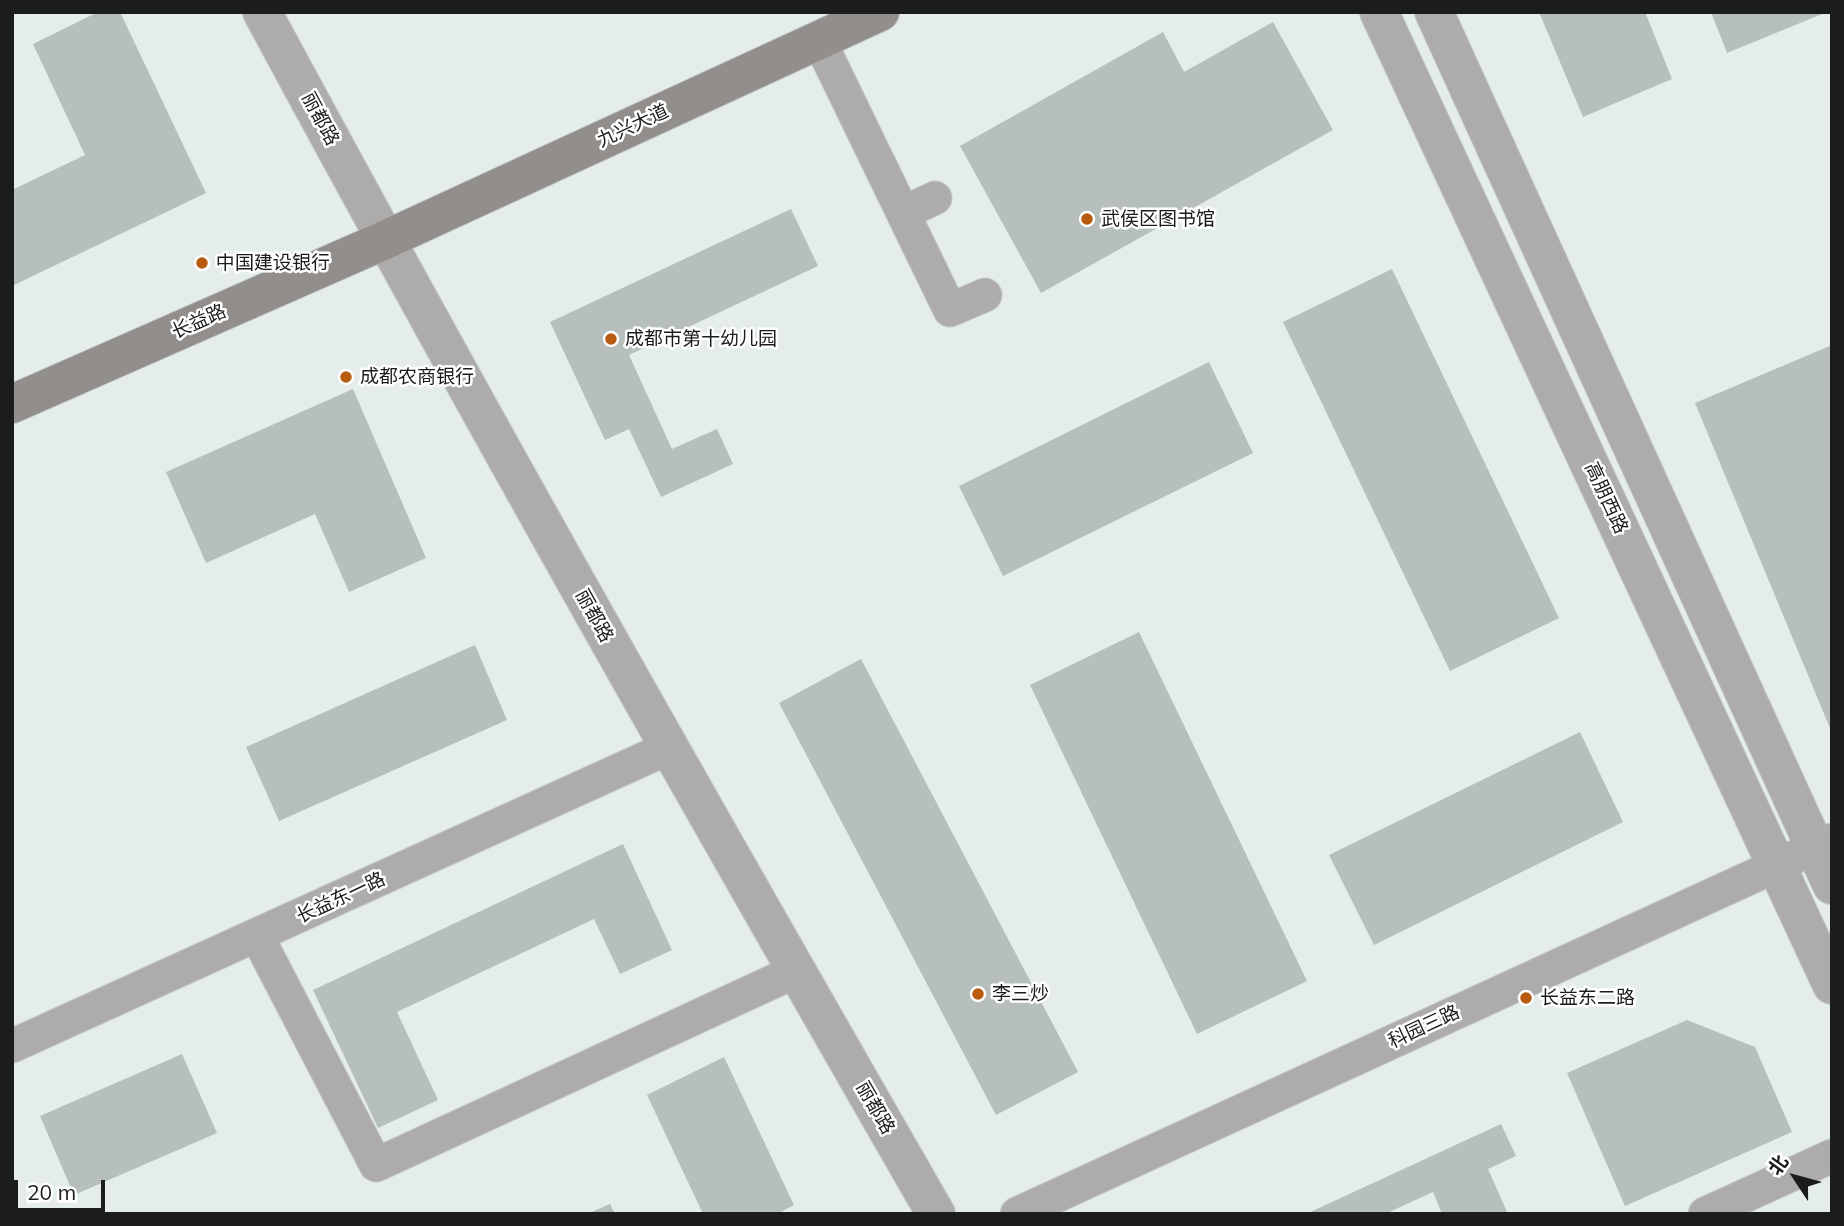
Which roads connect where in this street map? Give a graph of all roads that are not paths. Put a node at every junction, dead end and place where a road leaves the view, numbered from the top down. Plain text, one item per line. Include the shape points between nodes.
1 (262, 12) edge
2 (880, 12) edge
3 (1379, 12) edge
4 (1434, 12) edge
5 (819, 40) junction
6 (935, 198) dead end
7 (903, 213) junction
8 (385, 240) junction
9 (985, 295) dead end
10 (12, 404) edge
11 (668, 748) junction
12 (1823, 844) edge
13 (1777, 864) junction
14 (1832, 885) edge
15 (257, 936) junction
16 (796, 971) junction
17 (1832, 985) edge
18 (12, 1046) edge
19 (1832, 1156) edge
20 (936, 1214) edge
21 (1017, 1214) edge
22 (1705, 1214) edge

1 - 8 street, 丽都路
2 - 5 main road, 九兴大道
3 - 13 street, 高朋西路
4 - 12 street
5 - 7 street
5 - 8 main road, 九兴大道
6 - 7 street
7 - 9 street via 950,310
8 - 10 main road, 长益路
8 - 11 street, 丽都路
11 - 15 street, 长益东一路
11 - 16 street, 丽都路
12 - 13 street, 科园三路
12 - 14 street
13 - 17 street, 高朋西路
13 - 21 street, 科园三路
15 - 16 street via 376,1165
15 - 18 street, 长益东一路
16 - 20 street, 丽都路
19 - 22 street

